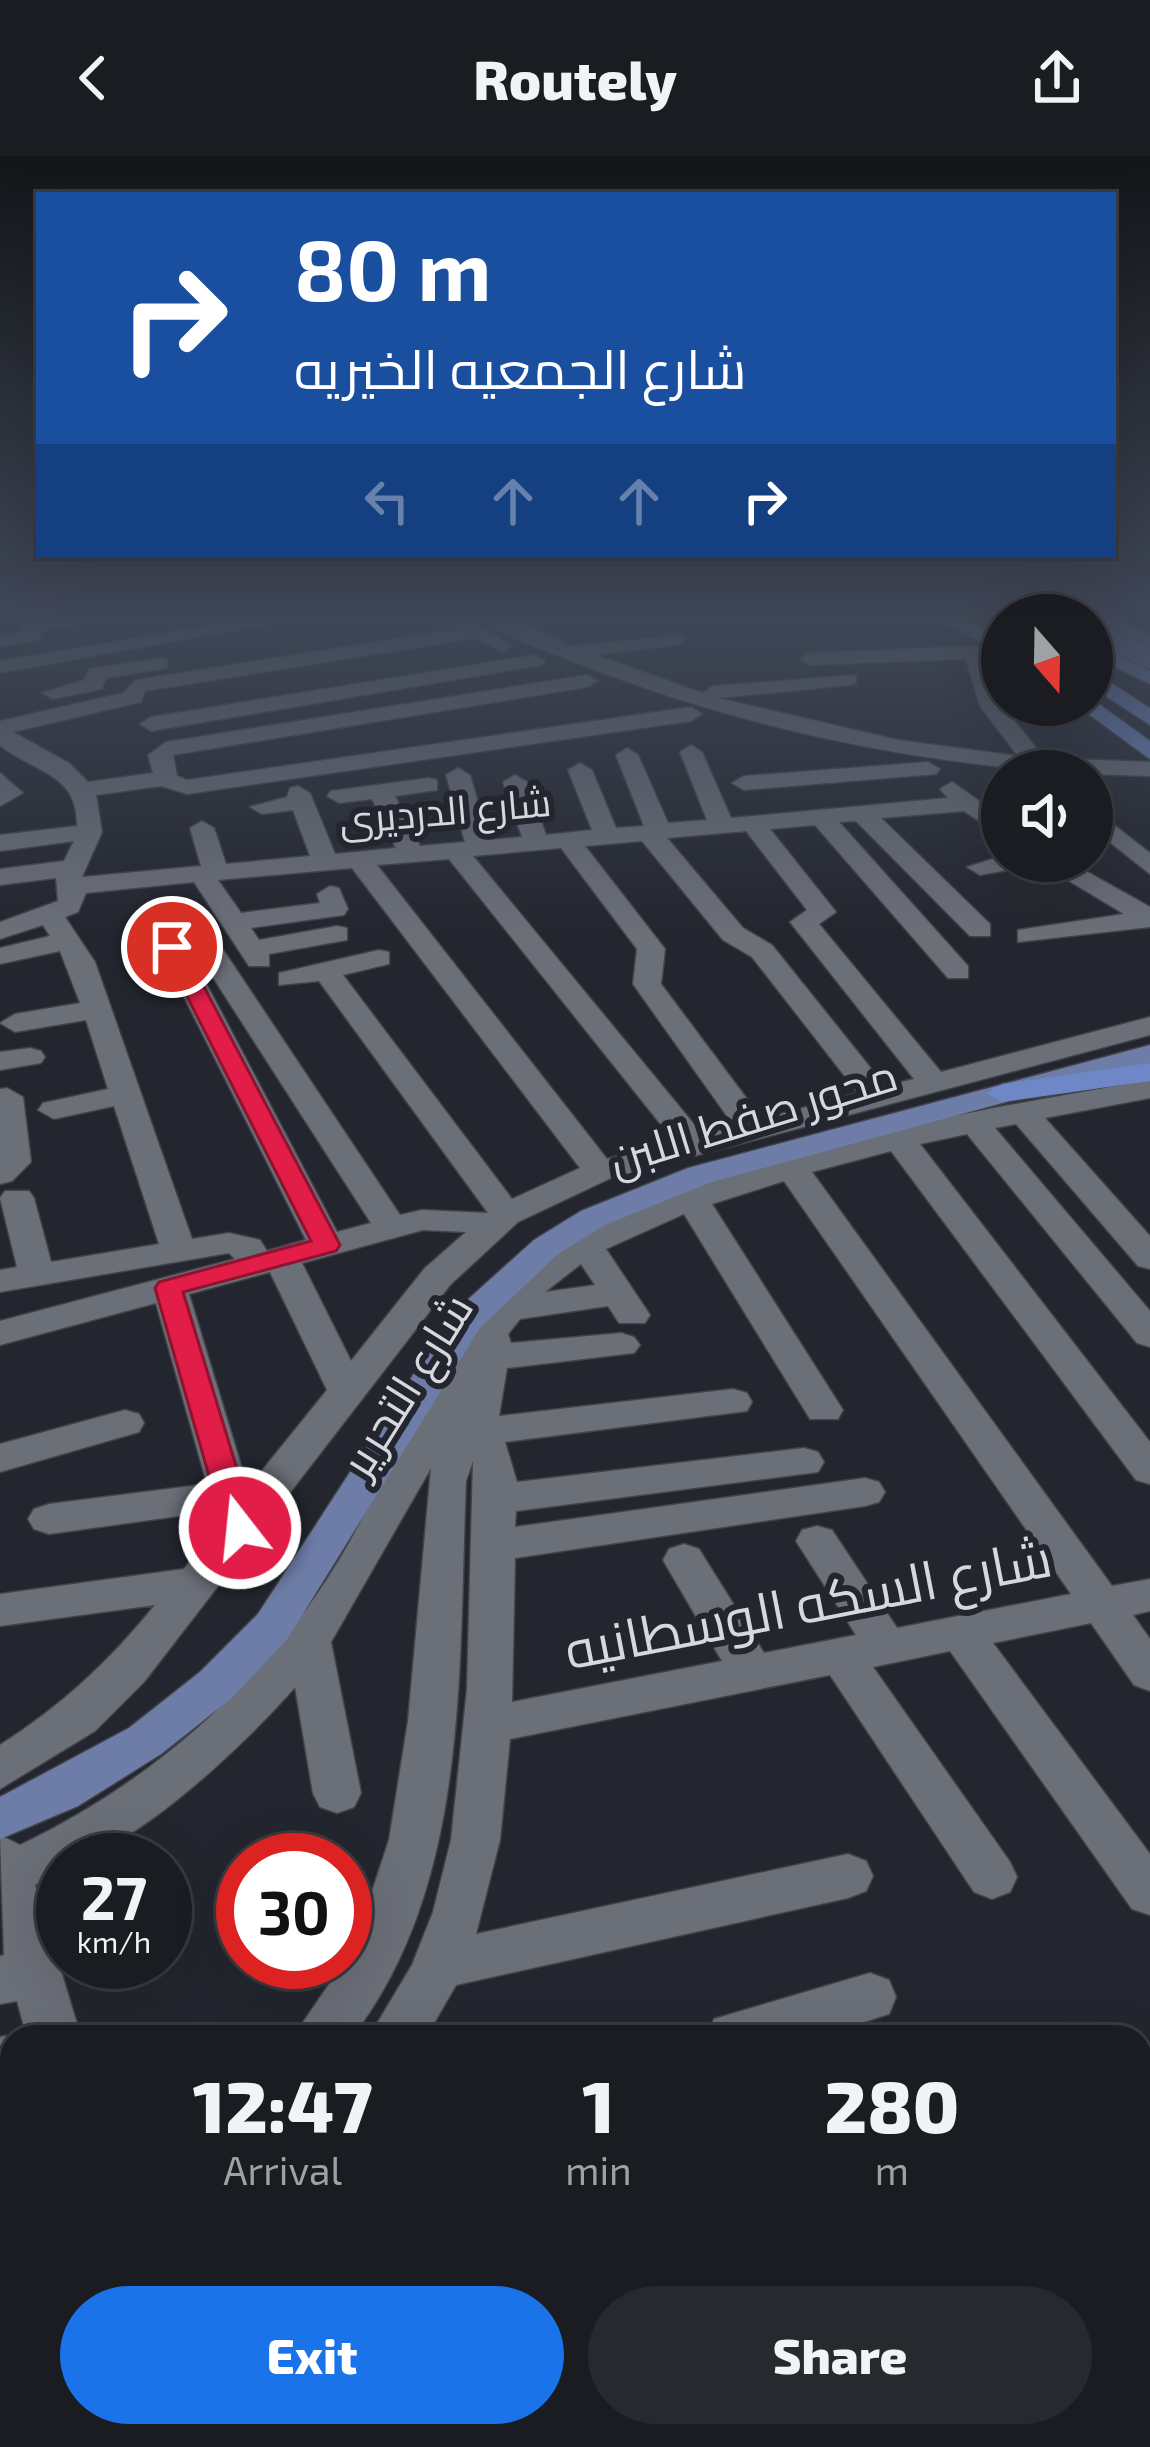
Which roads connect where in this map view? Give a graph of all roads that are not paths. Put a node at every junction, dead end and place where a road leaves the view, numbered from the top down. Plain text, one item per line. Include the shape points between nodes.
1 (42, 719) edge
2 (244, 719) edge
3 (321, 719) edge
4 (491, 719) edge
5 (605, 719) edge
6 (748, 719) edge
7 (1001, 719) edge
8 (1113, 726) edge
9 (0, 729) edge
10 (158, 736) junction
11 (1025, 750) edge
12 (216, 753) junction
13 (32, 755) junction
14 (1150, 756) edge
15 (928, 763) junction
16 (0, 764) edge
17 (981, 766) edge
18 (1113, 769) edge
19 (1150, 769) edge
20 (580, 770) dead end
21 (458, 775) dead end
22 (825, 777) junction
23 (166, 778) junction
24 (515, 782) dead end
25 (429, 785) dead end
26 (82, 790) junction
27 (380, 791) junction
28 (339, 796) dead end
29 (968, 803) junction
30 (262, 807) dead end
31 (981, 813) edge
32 (844, 817) junction
33 (394, 818) junction
34 (784, 821) junction
35 (361, 822) dead end
36 (753, 824) junction
37 (722, 826) junction
38 (202, 828) dead end
39 (653, 831) junction
40 (90, 832) junction
41 (1113, 833) edge
42 (255, 834) dead end
43 (606, 836) junction
44 (567, 838) junction
45 (536, 841) junction
46 (0, 843) edge
47 (466, 848) junction
48 (411, 853) junction
49 (364, 866) junction
50 (1150, 866) edge
51 (262, 868) junction
52 (0, 872) edge
53 (209, 874) junction
54 (72, 877) junction
55 (324, 878) junction
56 (1086, 882) edge
57 (1150, 919) edge
58 (234, 922) junction
59 (411, 926) junction
60 (60, 927) junction
61 (0, 931) edge
62 (980, 931) dead end
63 (337, 934) dead end
64 (1028, 936) dead end
65 (326, 970) junction
66 (958, 972) dead end
67 (289, 979) dead end
68 (6, 985) edge
69 (93, 997) junction
70 (1150, 1026) edge
71 (1150, 1042) edge
72 (1150, 1054) edge
73 (1150, 1072) edge
74 (933, 1082) junction
75 (1150, 1089) edge
76 (128, 1094) junction
77 (7, 1096) dead end
78 (877, 1097) junction
79 (1012, 1102) junction
80 (54, 1110) dead end
81 (974, 1121) junction
82 (753, 1129) junction
83 (898, 1138) junction
84 (694, 1145) junction
85 (791, 1167) junction
86 (599, 1172) junction
87 (9, 1186) edge
88 (692, 1199) junction
89 (497, 1221) junction
90 (391, 1228) junction
91 (326, 1245) junction
92 (586, 1245) junction
93 (1150, 1258) edge
94 (268, 1261) junction
95 (174, 1270) junction
96 (37, 1275) junction
97 (0, 1281) edge
98 (619, 1319) junction
99 (498, 1331) junction
100 (0, 1333) edge
101 (1150, 1335) edge
102 (347, 1392) junction
103 (733, 1402) dead end
104 (824, 1411) dead end
105 (125, 1423) dead end
106 (481, 1427) junction
107 (0, 1458) edge
108 (804, 1462) dead end
109 (1150, 1470) edge
110 (865, 1492) dead end
111 (496, 1499) junction
112 (235, 1512) junction
113 (49, 1519) dead end
114 (817, 1541) dead end
115 (491, 1546) junction
116 (684, 1560) dead end
117 (197, 1583) junction
118 (1150, 1595) edge
119 (1098, 1606) junction
120 (0, 1610) edge
121 (961, 1634) junction
122 (309, 1640) junction
123 (864, 1652) junction
124 (1150, 1673) edge
125 (753, 1674) junction
126 (487, 1725) junction
127 (0, 1770) edge
128 (337, 1793) dead end
129 (0, 1799) edge
130 (0, 1820) edge
131 (2, 1868) edge
132 (848, 1876) dead end
133 (992, 1877) dead end
134 (1150, 1893) edge
135 (441, 1965) junction
136 (19, 1976) edge
137 (870, 1996) dead end
138 (47, 2025) edge
139 (329, 2025) edge
140 (406, 2025) edge
141 (773, 2025) edge

1 - 9 street
2 - 10 street
3 - 12 street via 260,729
4 - 12 street
5 - 23 street via 187,787
6 - 15 street
7 - 11 street
8 - 14 street
9 - 13 street
10 - 12 street
10 - 23 street
13 - 16 street
13 - 26 street via 64,770
15 - 17 street
15 - 22 street
15 - 29 street
18 - 19 street
20 - 43 street
21 - 47 street
22 - 32 street
22 - 34 street via 756,787
23 - 26 street
24 - 45 street
25 - 27 street
26 - 40 street
27 - 28 street
27 - 33 street
29 - 31 street
29 - 32 street, شارع الدرديرى
30 - 55 street via 300,798
32 - 34 street, شارع الدرديرى
32 - 62 street
32 - 66 street
33 - 35 street
33 - 48 street
34 - 36 street, شارع الدرديرى
36 - 37 street, شارع الدرديرى
36 - 74 street via 821,914 803,922
37 - 39 street, شارع الدرديرى
37 - 39 street via 664,765
38 - 53 street
39 - 43 street, شارع الدرديرى
39 - 78 street via 733,934 762,951
40 - 46 street
40 - 54 street
41 - 50 street
42 - 51 street
43 - 44 street, شارع الدرديرى
44 - 45 street, شارع الدرديرى
44 - 82 street via 651,950 647,984
45 - 47 street, شارع الدرديرى
47 - 48 street, شارع الدرديرى
47 - 84 street
48 - 49 street, شارع الدرديرى
49 - 55 street, شارع الدرديرى
49 - 59 street
51 - 53 street, شارع الدرديرى
51 - 55 street, شارع الدرديرى
52 - 54 street, شارع الدرديرى
53 - 54 street, شارع الدرديرى
53 - 58 street
54 - 60 street
55 - 58 street via 335,909
56 - 57 street
57 - 64 street
58 - 63 street via 256,954
59 - 65 street
59 - 86 street
60 - 61 street
60 - 68 street
60 - 69 street
65 - 67 street
65 - 89 street
68 - 69 street
69 - 76 street
70 - 74 street, شارع التحرير
71 - 129 main road, محور صفط اللبن via 693,1168 601,1203 535,1240 453,1314 257,1618 131,1729
72 - 79 main road, محور صفط اللبن
73 - 79 highway
74 - 78 street, شارع التحرير
75 - 79 street, شارع التحرير
76 - 80 street
76 - 95 street
77 - 87 street via 15,1162
78 - 82 street, شارع التحرير
79 - 81 street, شارع التحرير
79 - 93 street
79 - 130 main road, محور صفط اللبن via 700,1175 628,1202 546,1247 466,1320 273,1626 145,1741
81 - 83 street, شارع التحرير
81 - 101 street
82 - 84 street, شارع التحرير
83 - 85 street, شارع التحرير
83 - 109 street
84 - 86 street, شارع التحرير
85 - 88 street, شارع التحرير
85 - 119 street
86 - 89 street, شارع التحرير
87 - 96 street
88 - 92 street, شارع التحرير
88 - 104 street
89 - 90 street
89 - 102 street, شارع التحرير via 437,1277
90 - 91 street
90 - 91 street via 182,947
91 - 94 street
92 - 98 street
92 - 99 street, شارع التحرير
94 - 95 street
94 - 102 street
95 - 96 street
95 - 100 street
95 - 112 street
96 - 97 street
98 - 99 street
98 - 99 street
99 - 106 street
99 - 122 street, شارع التحرير
102 - 112 street, شارع التحرير
103 - 106 street
105 - 107 street
106 - 111 street via 497,1471
106 - 139 street via 460,1443 446,1481 429,1734 406,1870 376,1958
108 - 111 street
110 - 115 street
111 - 115 street
112 - 113 street
112 - 117 street, شارع التحرير
114 - 123 street
115 - 126 street
116 - 125 street
117 - 120 street
117 - 127 street, شارع التحرير via 106,1695
118 - 119 street, شارع السكه الوسطانيه
119 - 121 street, شارع السكه الوسطانيه
119 - 124 street
121 - 123 street, شارع السكه الوسطانيه
121 - 134 street
122 - 128 street
122 - 131 street, شارع التحرير via 221,1737 124,1812
123 - 125 street, شارع السكه الوسطانيه
123 - 133 street
125 - 126 street, شارع السكه الوسطانيه
126 - 135 street via 462,1894
131 - 136 street
132 - 135 street
135 - 140 street
136 - 138 street
137 - 141 street

